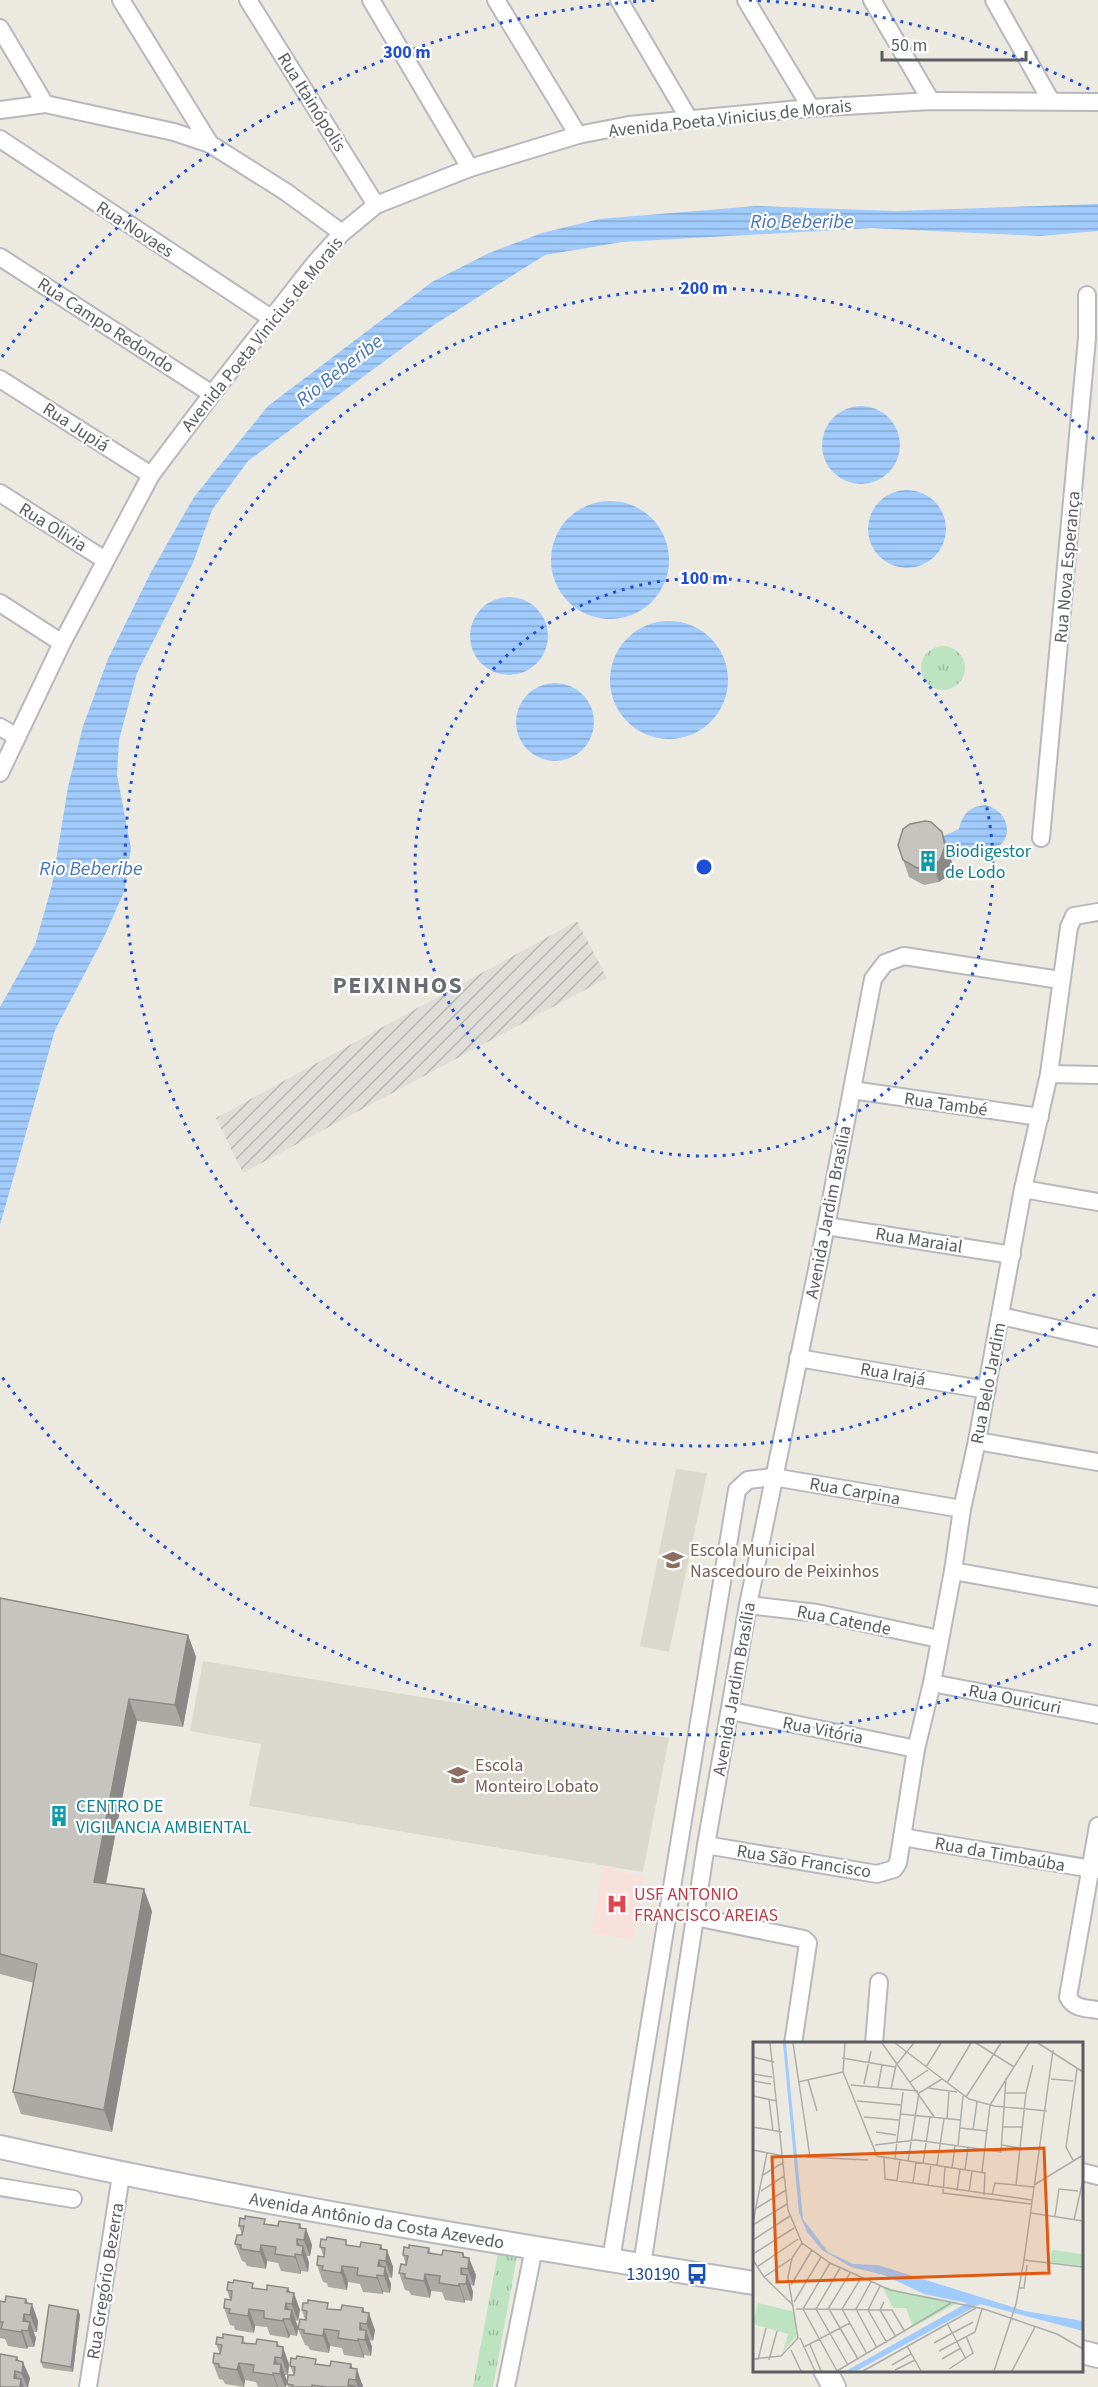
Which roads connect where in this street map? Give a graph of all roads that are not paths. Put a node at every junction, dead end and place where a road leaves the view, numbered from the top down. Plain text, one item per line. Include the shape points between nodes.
1 (122, 0) edge
2 (248, 0) edge
3 (370, 0) edge
4 (496, 0) edge
5 (619, 0) edge
6 (746, 0) edge
7 (872, 0) edge
8 (994, 0) edge
9 (0, 28) edge
10 (931, 101) junction
11 (1051, 101) junction
12 (1098, 102) edge
13 (45, 104) junction
14 (811, 108) junction
15 (0, 110) edge
16 (688, 119) junction
17 (578, 135) junction
18 (0, 139) edge
19 (210, 144) junction
20 (470, 168) junction
21 (376, 205) junction
22 (342, 233) junction
23 (0, 257) edge
24 (1087, 296) dead end
25 (271, 318) junction
26 (1093, 329) edge
27 (0, 379) edge
28 (212, 394) junction
29 (151, 475) junction
30 (0, 493) edge
31 (105, 560) junction
32 (0, 603) edge
33 (62, 643) junction
34 (0, 727) edge
35 (17, 737) junction
36 (0, 773) edge
37 (1041, 838) dead end
38 (1092, 912) edge
39 (1060, 980) junction
40 (1049, 1074) junction
41 (1098, 1075) edge
42 (852, 1090) junction
43 (1040, 1117) junction
44 (1023, 1189) junction
45 (1098, 1202) edge
46 (826, 1226) junction
47 (1012, 1255) junction
48 (1001, 1316) junction
49 (1098, 1338) edge
50 (798, 1358) junction
51 (987, 1390) junction
52 (978, 1441) junction
53 (1098, 1462) edge
54 (773, 1477) junction
55 (748, 1480) joint
56 (962, 1509) junction
57 (953, 1571) junction
58 (1098, 1597) edge
59 (748, 1605) junction
60 (939, 1639) junction
61 (932, 1683) junction
62 (731, 1711) junction
63 (1098, 1715) edge
64 (916, 1749) junction
65 (1098, 1827) edge
66 (902, 1838) junction
67 (705, 1845) junction
68 (898, 1863) joint
69 (1094, 1870) edge
70 (695, 1917) junction
71 (879, 1982) dead end
72 (1098, 2010) edge
73 (793, 2042) edge
74 (874, 2042) edge
75 (0, 2147) edge
76 (1083, 2172) edge
77 (121, 2175) junction
78 (1098, 2176) edge
79 (0, 2187) edge
80 (73, 2199) dead end
81 (534, 2248) junction
82 (611, 2260) junction
83 (642, 2265) junction
84 (753, 2283) edge
85 (1083, 2352) edge
86 (1098, 2356) edge
87 (826, 2372) edge
88 (88, 2387) edge
89 (506, 2387) edge
90 (834, 2387) edge

1 - 19 street
2 - 21 street, Rua Itainópolis
3 - 20 street
4 - 17 street
5 - 16 street
6 - 14 street
7 - 10 street
8 - 11 street
9 - 13 street
10 - 11 street, Avenida Poeta Vinicius de Morais
10 - 14 street, Avenida Poeta Vinicius de Morais
11 - 12 street, Avenida Poeta Vinicius de Morais
13 - 15 street
13 - 19 street via 174,132
14 - 16 street, Avenida Poeta Vinicius de Morais
16 - 17 street, Avenida Poeta Vinicius de Morais
17 - 20 street, Avenida Poeta Vinicius de Morais
18 - 25 street, Rua Novaes
19 - 22 street
20 - 21 street, Avenida Poeta Vinicius de Morais
21 - 22 street, Avenida Poeta Vinicius de Morais
22 - 25 street, Avenida Poeta Vinicius de Morais
23 - 28 street, Rua Campo Redondo
24 - 26 street, Rua Nova Esperança
25 - 28 street, Avenida Poeta Vinicius de Morais
26 - 37 street, Rua Nova Esperança
27 - 29 street, Rua Jupiá
28 - 29 street, Avenida Poeta Vinicius de Morais
29 - 31 street, Avenida Poeta Vinicius de Morais
30 - 31 street, Rua Olivia
31 - 33 street, Avenida Poeta Vinicius de Morais
32 - 33 street
33 - 35 street, Avenida Poeta Vinicius de Morais
34 - 35 street
35 - 36 street, Avenida Poeta Vinicius de Morais
38 - 39 street, Rua Belo Jardim via 1074,916
39 - 40 street, Rua Belo Jardim
39 - 42 street, Avenida Jardim Brasília via 904,956 885,963 873,979
40 - 41 street
40 - 43 street, Rua Belo Jardim
42 - 43 street, Rua També
42 - 46 street, Avenida Jardim Brasília
43 - 44 street, Rua Belo Jardim
44 - 45 street
44 - 47 street, Rua Belo Jardim
46 - 47 street, Rua Maraial
46 - 50 street, Avenida Jardim Brasília
47 - 48 street, Rua Belo Jardim
48 - 49 street
48 - 51 street, Rua Belo Jardim
50 - 51 street, Rua Irajá
50 - 54 street, Avenida Jardim Brasília
51 - 52 street, Rua Belo Jardim
52 - 53 street
52 - 56 street, Rua Belo Jardim
54 - 55 street, Rua Carpina
54 - 56 street, Rua Carpina
54 - 59 street, Avenida Jardim Brasília
55 - 82 street, Avenida Jardim Brasília via 737,1490
56 - 57 street, Rua Belo Jardim
57 - 58 street
57 - 60 street, Rua Belo Jardim
59 - 60 street, Rua Catende via 817,1614
59 - 62 street, Avenida Jardim Brasília
60 - 61 street, Rua Belo Jardim
61 - 63 street, Rua Ouricuri
61 - 64 street, Rua Belo Jardim
62 - 64 street, Rua Vitória
62 - 67 street, Avenida Jardim Brasília
64 - 66 street, Rua Belo Jardim
65 - 69 street
66 - 68 street, Rua Belo Jardim
66 - 69 street, Rua da Timbaúba
67 - 68 street, Rua São Francisco via 878,1874 894,1869
67 - 70 street, Avenida Jardim Brasília
69 - 72 street via 1068,1996 1078,2007
70 - 73 street via 804,1939 808,1943
70 - 83 street, Avenida Jardim Brasília
71 - 74 street
75 - 77 main road, Avenida Antônio da Costa Azevedo
76 - 78 street
77 - 81 main road, Avenida Antônio da Costa Azevedo
77 - 88 street, Rua Gregório Bezerra
79 - 80 street
81 - 82 main road, Avenida Antônio da Costa Azevedo
81 - 89 street
82 - 83 main road, Avenida Antônio da Costa Azevedo
83 - 84 main road, Avenida Antônio da Costa Azevedo
85 - 86 main road
87 - 90 main road

